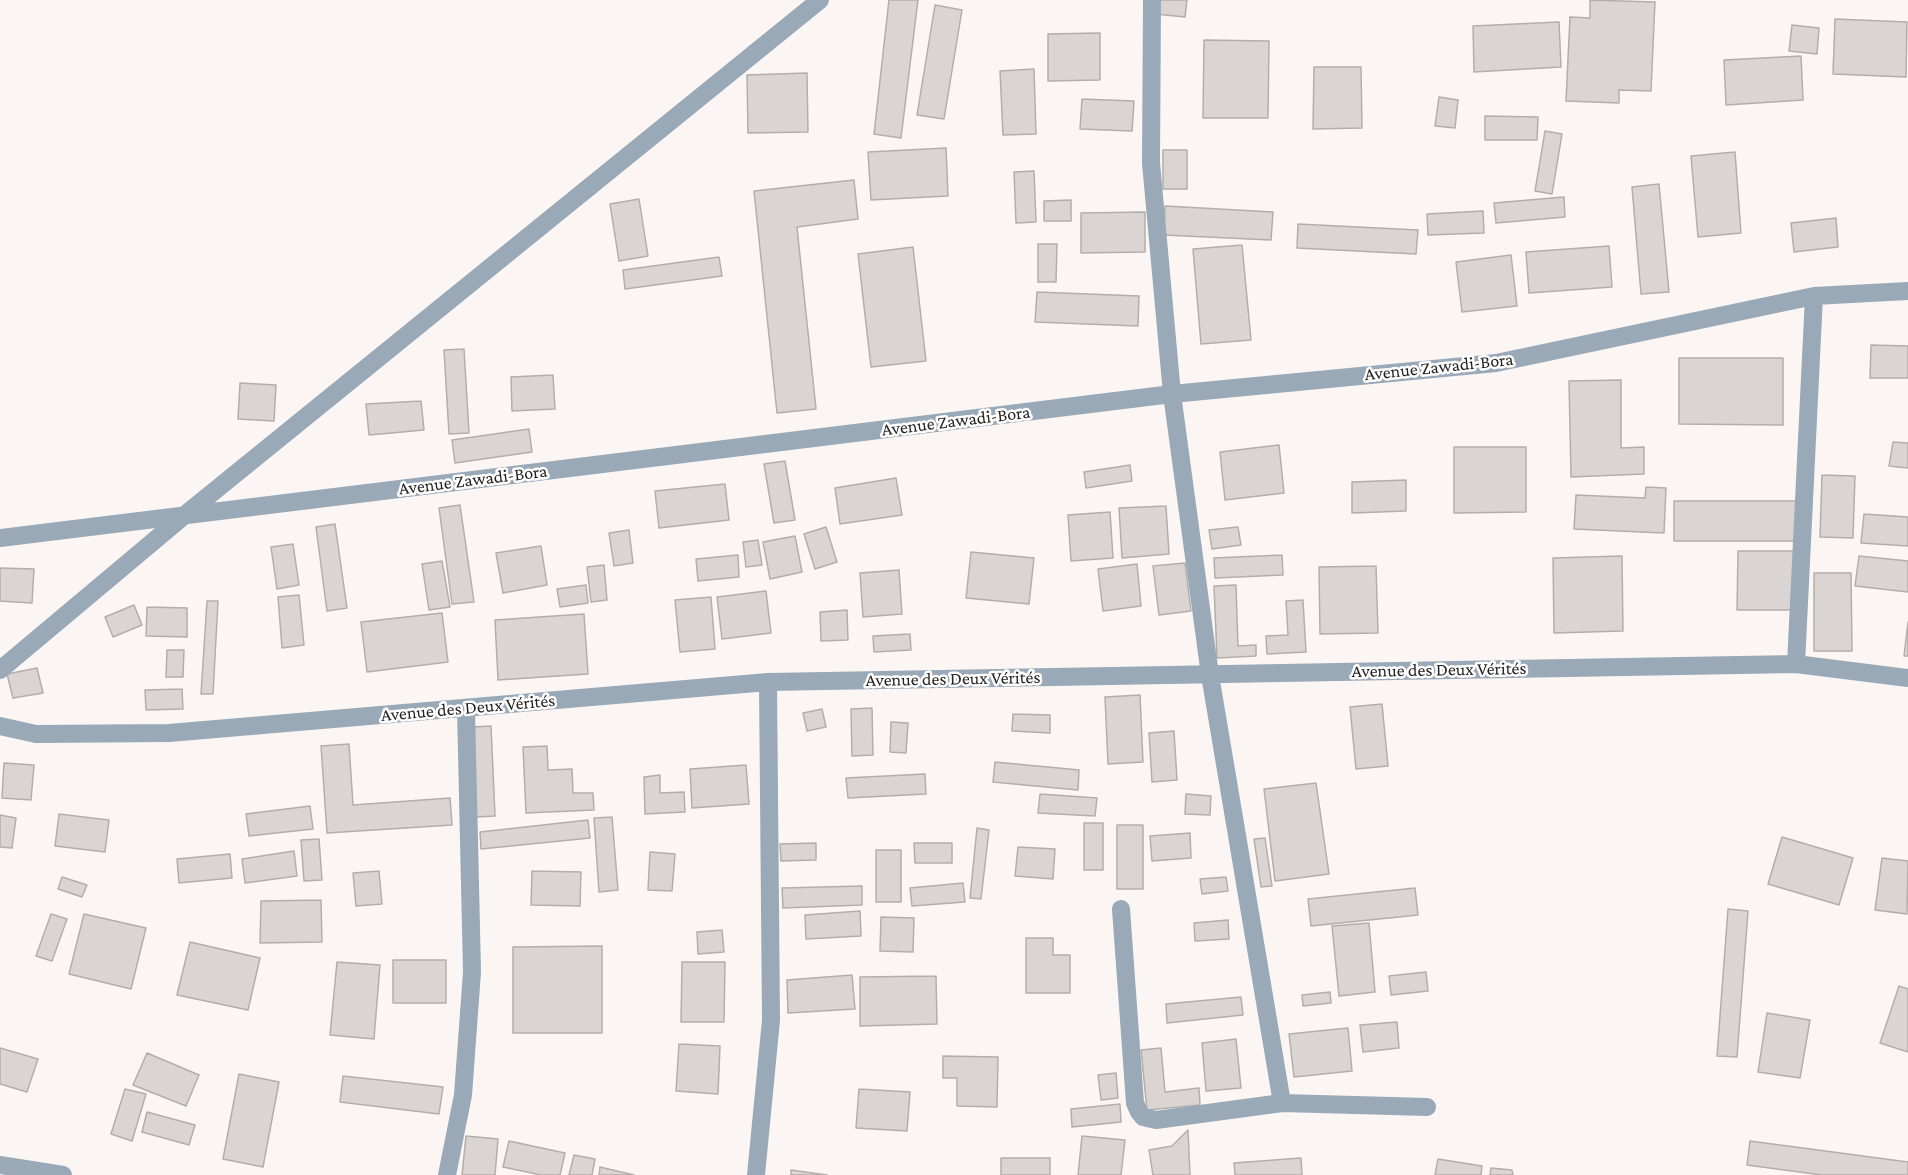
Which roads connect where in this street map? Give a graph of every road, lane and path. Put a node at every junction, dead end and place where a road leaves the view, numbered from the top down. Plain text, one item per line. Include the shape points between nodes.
1 (820, 0) edge
2 (1152, 0) edge
3 (1908, 291) edge
4 (1814, 296) junction
5 (1172, 394) junction
6 (186, 514) junction
7 (0, 538) edge
8 (1796, 664) junction
9 (0, 670) edge
10 (1210, 675) junction
11 (1908, 678) edge
12 (768, 682) junction
13 (466, 709) junction
14 (0, 726) edge
15 (1121, 909) dead end
16 (1281, 1103) junction
17 (1427, 1107) dead end
18 (0, 1165) edge
19 (63, 1175) edge
20 (447, 1175) edge
21 (756, 1175) edge

1 - 6 street
2 - 5 street via 1151,163
3 - 4 street, Avenue Zawadi-Bora
4 - 5 street, Avenue Zawadi-Bora via 1496,363
4 - 8 street
5 - 6 street, Avenue Zawadi-Bora
5 - 10 street
6 - 7 street, Avenue Zawadi-Bora
6 - 9 street
8 - 10 street, Avenue des Deux Vérités
8 - 11 street, Avenue des Deux Vérités
10 - 12 street, Avenue des Deux Vérités
10 - 16 street
12 - 13 street, Avenue des Deux Vérités
12 - 21 street via 771,1020
13 - 14 street, Avenue des Deux Vérités via 169,733 36,734
13 - 20 street via 472,972 463,1095
15 - 16 street via 1135,1103 1143,1118 1156,1120
16 - 17 street
18 - 19 street

